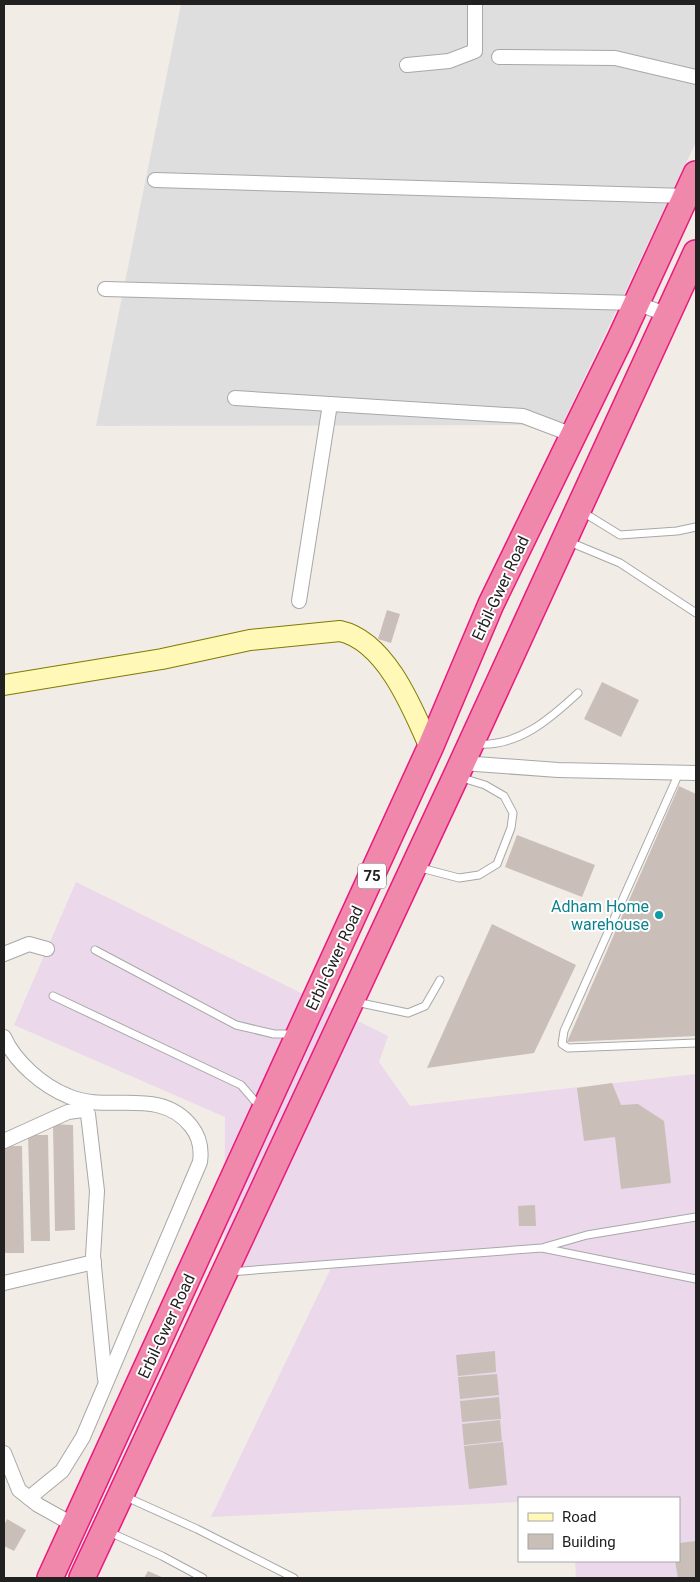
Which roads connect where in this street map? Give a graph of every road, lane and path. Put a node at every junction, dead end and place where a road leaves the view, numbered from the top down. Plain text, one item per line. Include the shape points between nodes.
1 (475, 4) edge
2 (500, 57) dead end
3 (407, 65) dead end
4 (696, 77) edge
5 (155, 180) dead end
6 (691, 185) edge
7 (696, 253) edge
8 (105, 289) dead end
9 (636, 303) junction
10 (668, 314) junction
11 (234, 398) dead end
12 (330, 404) junction
13 (573, 435) junction
14 (578, 510) junction
15 (696, 527) edge
16 (564, 540) junction
17 (299, 601) dead end
18 (696, 613) edge
19 (4, 686) edge
20 (578, 693) dead end
21 (430, 748) junction
22 (463, 761) junction
23 (679, 772) junction
24 (696, 773) edge
25 (414, 866) junction
26 (47, 949) dead end
27 (95, 950) dead end
28 (4, 954) edge
29 (440, 980) dead end
30 (53, 996) dead end
31 (351, 1001) junction
32 (300, 1034) junction
33 (4, 1037) edge
34 (696, 1043) edge
35 (264, 1112) junction
36 (4, 1141) edge
37 (696, 1217) edge
38 (542, 1248) junction
39 (94, 1262) junction
40 (224, 1273) junction
41 (696, 1279) edge
42 (4, 1284) edge
43 (105, 1382) junction
44 (4, 1453) edge
45 (120, 1495) junction
46 (29, 1498) junction
47 (74, 1525) junction
48 (104, 1530) junction
49 (50, 1578) edge
50 (82, 1578) edge
51 (203, 1578) edge
52 (294, 1578) edge

1 - 3 street via 475,50 449,61
2 - 4 street via 615,58
5 - 6 street
6 - 9 highway, Erbil-Gwer Road / 75
7 - 10 highway, Erbil-Gwer Road / 75
8 - 9 street
9 - 10 street
9 - 13 highway, Erbil-Gwer Road / 75
10 - 14 highway, Erbil-Gwer Road / 75
11 - 12 street
12 - 13 street via 523,416
12 - 17 street
13 - 21 highway, Erbil-Gwer Road / 75 via 491,604
14 - 15 lane via 620,534
14 - 16 highway, Erbil-Gwer Road / 75
16 - 18 lane via 620,563
16 - 22 highway, Erbil-Gwer Road / 75
19 - 21 street via 162,659 250,640 340,631 364,640 385,663 407,698
20 - 22 lane via 545,722
21 - 32 highway, Erbil-Gwer Road / 75
22 - 23 street via 558,770
22 - 25 highway, Erbil-Gwer Road / 75
22 - 25 lane via 485,785 504,796 513,813 511,828 497,864 479,875 459,878
23 - 24 street
23 - 34 lane via 564,1031 562,1044 568,1048
25 - 31 highway, Erbil-Gwer Road / 75
26 - 28 street via 29,944
27 - 32 lane via 236,1025 274,1034
29 - 31 lane via 425,1006 408,1014
30 - 35 lane via 241,1085
31 - 40 highway, Erbil-Gwer Road / 75
32 - 35 highway, Erbil-Gwer Road / 75
33 - 43 street via 10,1050 26,1067 68,1097 97,1103 121,1101 162,1106 187,1121 199,1142 200,1162
35 - 47 highway, Erbil-Gwer Road / 75
36 - 39 street via 68,1112 83,1110 88,1114 97,1192
37 - 38 lane via 587,1235
38 - 40 lane
38 - 41 lane
39 - 42 street
39 - 43 street
40 - 45 highway, Erbil-Gwer Road / 75
43 - 46 street via 83,1437 62,1471
44 - 46 street via 19,1490
45 - 48 highway, Erbil-Gwer Road / 75
45 - 52 lane
46 - 47 street
47 - 49 highway, Erbil-Gwer Road / 75
48 - 50 highway, Erbil-Gwer Road / 75
48 - 51 lane

